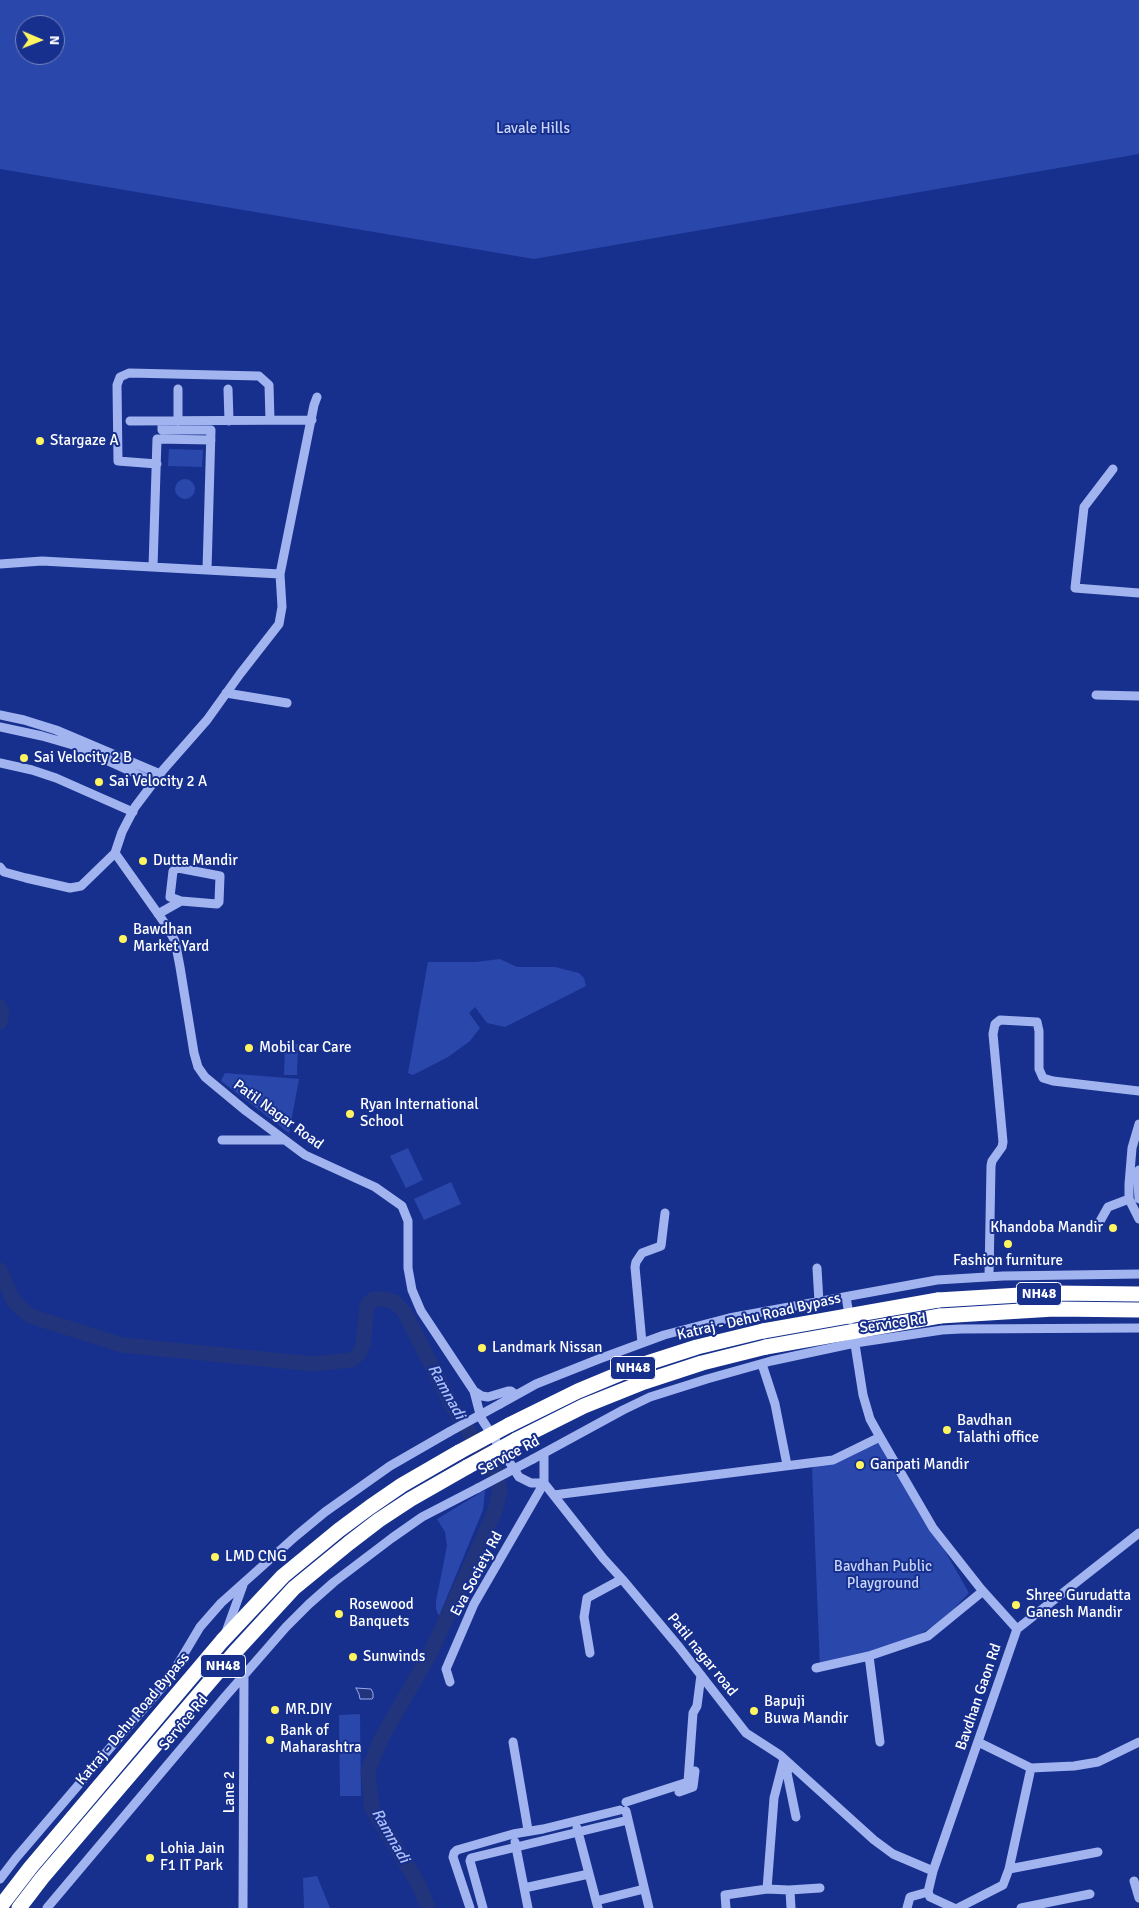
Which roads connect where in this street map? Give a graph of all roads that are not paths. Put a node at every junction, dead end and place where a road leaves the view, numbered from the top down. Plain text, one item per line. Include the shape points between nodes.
1 (178, 389) dead end
2 (228, 389) dead end
3 (317, 397) dead end
4 (270, 420) junction
5 (312, 420) junction
6 (130, 421) dead end
7 (162, 421) junction
8 (178, 421) junction
9 (229, 421) junction
10 (211, 440) junction
11 (157, 464) junction
12 (1113, 469) dead end
13 (0, 564) edge
14 (153, 567) junction
15 (207, 570) junction
16 (280, 574) junction
17 (1139, 593) edge
18 (226, 693) junction
19 (1096, 695) dead end
20 (1139, 696) edge
21 (287, 703) dead end
22 (0, 715) edge
23 (0, 727) edge
24 (0, 764) edge
25 (160, 774) junction
26 (154, 782) junction
27 (131, 814) junction
28 (115, 852) junction
29 (0, 867) edge
30 (181, 901) junction
31 (158, 914) junction
32 (1139, 1091) edge
33 (1139, 1124) edge
34 (222, 1140) dead end
35 (284, 1140) junction
36 (1139, 1170) edge
37 (1134, 1199) edge
38 (665, 1213) dead end
39 (1139, 1219) edge
40 (1099, 1223) dead end
41 (817, 1268) dead end
42 (1139, 1274) edge
43 (989, 1276) junction
44 (1139, 1294) edge
45 (846, 1297) junction
46 (819, 1302) junction
47 (1139, 1310) edge
48 (1139, 1328) edge
49 (642, 1343) junction
50 (855, 1343) junction
51 (762, 1364) junction
52 (474, 1391) junction
53 (515, 1394) junction
54 (880, 1437) junction
55 (544, 1453) junction
56 (787, 1465) junction
57 (544, 1483) junction
58 (554, 1495) junction
59 (1139, 1533) edge
60 (622, 1579) junction
61 (244, 1583) junction
62 (983, 1591) junction
63 (1016, 1629) junction
64 (222, 1641) junction
65 (590, 1653) dead end
66 (868, 1656) junction
67 (816, 1668) dead end
68 (244, 1675) junction
69 (701, 1675) junction
70 (450, 1682) dead end
71 (513, 1742) dead end
72 (880, 1742) dead end
73 (978, 1742) junction
74 (1139, 1742) edge
75 (787, 1761) junction
76 (1031, 1768) junction
77 (624, 1809) junction
78 (796, 1817) dead end
79 (575, 1818) junction
80 (528, 1830) junction
81 (579, 1833) junction
82 (513, 1834) junction
83 (516, 1847) junction
84 (1098, 1852) dead end
85 (1009, 1869) junction
86 (933, 1871) junction
87 (589, 1874) junction
88 (0, 1879) edge
89 (1134, 1881) dead end
90 (524, 1888) junction
91 (820, 1888) dead end
92 (644, 1889) junction
93 (767, 1889) junction
94 (789, 1890) junction
95 (928, 1892) junction
96 (1090, 1894) dead end
97 (1139, 1898) edge
98 (597, 1905) edge
99 (0, 1907) edge
100 (19, 1908) edge
101 (47, 1908) edge
102 (243, 1908) edge
103 (470, 1908) edge
104 (483, 1908) edge
105 (528, 1908) edge
106 (649, 1908) edge
107 (726, 1908) edge
108 (790, 1908) edge
109 (907, 1908) edge
110 (954, 1908) edge
111 (958, 1908) edge
112 (1021, 1908) edge

1 - 8 street
2 - 9 street
3 - 5 street
4 - 5 street
4 - 9 street
4 - 11 street via 269,385 259,376 129,373 120,377 117,385 118,461
5 - 16 street
6 - 7 street
7 - 8 street
7 - 10 street via 162,430 211,430
8 - 9 street
10 - 11 street via 157,439
10 - 15 street
11 - 14 street
12 - 17 street via 1084,507 1075,588
13 - 14 street via 42,561
14 - 15 street
15 - 16 street
16 - 18 street via 282,607 279,624
18 - 21 street
18 - 25 street
19 - 20 street
22 - 25 street via 56,730
23 - 26 street via 73,745
24 - 27 street via 26,771
25 - 26 street
26 - 27 street
27 - 28 street
28 - 29 street via 81,886 70,888 4,872
28 - 31 street, Patil Nagar Road
30 - 30 street via 217,904 220,876 175,869 170,897
30 - 31 street
31 - 35 street, Patil Nagar Road via 174,941 198,1067 205,1078
32 - 43 street via 1043,1078 1037,1022 1000,1020 995,1024 993,1034 1003,1142 991,1166
33 - 37 street via 1132,1148 1129,1184
34 - 35 street
35 - 52 street, Patil Nagar Road via 310,1157 375,1188 402,1206 408,1221 408,1268 412,1290 421,1311
36 - 37 street
37 - 39 street
37 - 40 street via 1108,1207
38 - 49 street via 661,1246 642,1253 635,1267
41 - 46 street
42 - 43 street
43 - 45 street via 937,1280
44 - 64 highway, Katraj - Dehu Road Bypass / NH48, bridge via 1053,1293 938,1300 763,1331 638,1366 509,1425 402,1485 339,1530 283,1576
45 - 46 street
45 - 50 street
46 - 49 street via 729,1318
47 - 100 highway, Katraj - Dehu Road Bypass / NH48, bridge via 1054,1309 940,1316 766,1347 644,1382 584,1406 516,1440 379,1520 294,1588 235,1652
48 - 50 street, Service Rd via 942,1330
49 - 53 street via 568,1370
50 - 51 street, Service Rd
50 - 54 street via 863,1395 870,1419
51 - 55 street, Service Rd via 650,1397
51 - 56 street via 775,1404
52 - 53 street via 488,1397 508,1391
52 - 57 street, Patil Nagar Road via 481,1418 519,1477
53 - 61 street, bridge via 357,1488 296,1536
54 - 56 street via 833,1460
54 - 62 street via 933,1528
55 - 57 street
55 - 68 street, Service Rd, bridge via 422,1517 309,1604
56 - 58 street
57 - 58 street, Patil nagar road
57 - 70 street, Eva Society Rd via 474,1604 446,1669
58 - 60 street, Patil nagar road
59 - 63 street, Bavdhan Gaon Rd
60 - 65 street via 588,1598 584,1617
60 - 69 street, Patil nagar road
61 - 64 street
61 - 88 street via 200,1627 170,1679
62 - 63 street
62 - 66 street via 928,1636
63 - 73 street, Bavdhan Gaon Rd
64 - 99 highway, Katraj - Dehu Road Bypass / NH48
66 - 67 street
66 - 72 street
68 - 101 street, Service Rd
68 - 102 street, Lane 2
69 - 75 street, Patil nagar road via 746,1732
69 - 77 street via 695,1785
71 - 80 street
73 - 76 street
73 - 86 street, Bavdhan Gaon Rd
74 - 76 street via 1098,1762
75 - 78 street
75 - 86 street, Patil nagar road via 893,1854
75 - 93 street via 774,1798
76 - 85 street
77 - 79 street
77 - 81 street
77 - 92 street
79 - 80 street
79 - 81 street
80 - 82 street
81 - 83 street
81 - 87 street
82 - 83 street
82 - 103 street via 454,1853
83 - 90 street
83 - 104 street via 471,1858
84 - 85 street
85 - 111 street via 1003,1885
86 - 95 street, Bavdhan Gaon Rd
87 - 90 street
87 - 98 street
89 - 97 street
90 - 105 street
91 - 94 street
92 - 98 street
92 - 106 street
93 - 94 street
93 - 107 street via 726,1895
94 - 108 street
95 - 109 street via 910,1897
95 - 110 street via 930,1897
96 - 112 street

